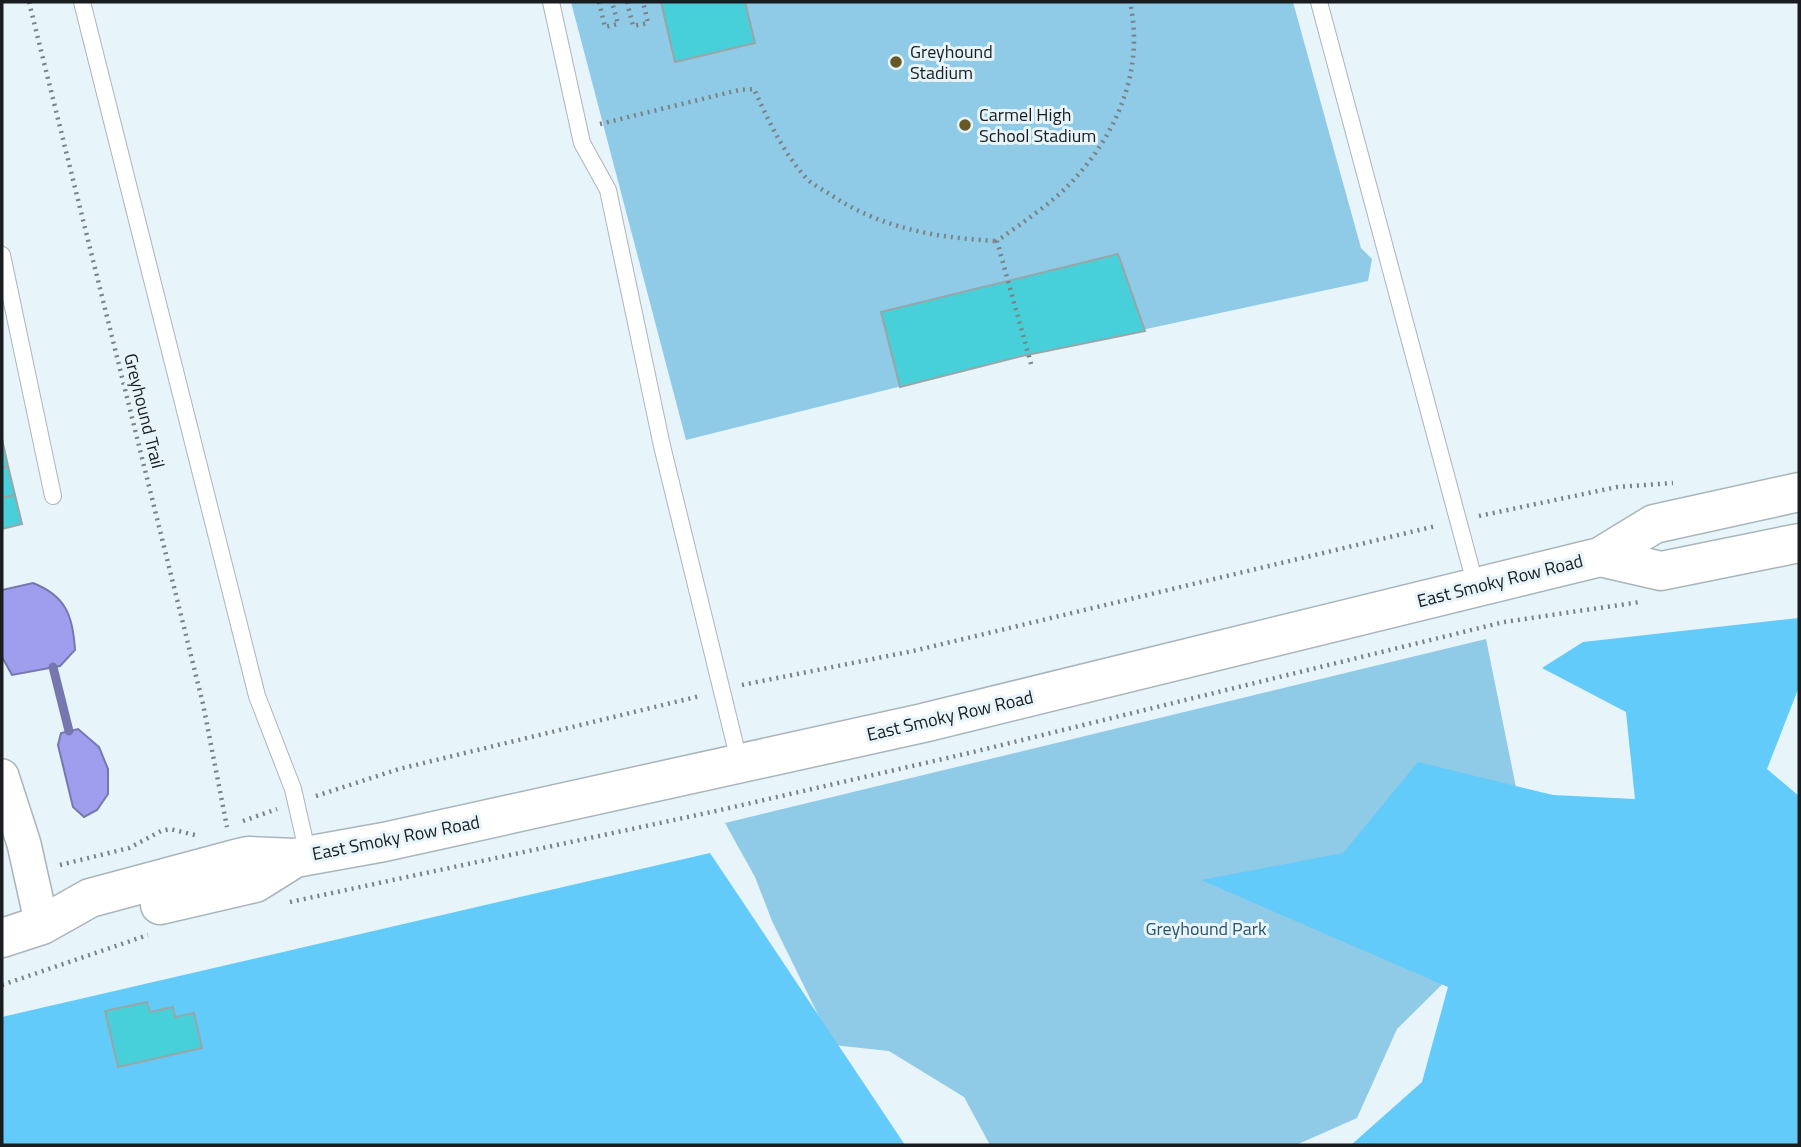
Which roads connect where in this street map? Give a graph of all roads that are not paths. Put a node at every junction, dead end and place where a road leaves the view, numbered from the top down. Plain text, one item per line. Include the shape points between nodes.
1 (82, 2) edge
2 (551, 2) edge
3 (1320, 2) edge
4 (2, 255) edge
5 (1799, 492) edge
6 (53, 496) dead end
7 (1799, 542) edge
8 (1600, 557) junction
9 (1476, 587) junction
10 (740, 765) junction
11 (2, 776) edge
12 (302, 856) junction
13 (42, 925) junction
14 (2, 938) edge

1 - 12 lane via 257,696 293,789
2 - 10 lane via 582,143 608,190 662,446
3 - 9 lane
4 - 6 lane
5 - 8 street, East Smoky Row Road via 1654,524
7 - 8 street, East Smoky Row Road via 1661,571
8 - 9 street, East Smoky Row Road
9 - 10 street, East Smoky Row Road
10 - 12 street, East Smoky Row Road
11 - 13 street via 24,844
12 - 13 street, East Smoky Row Road via 248,856 195,870 90,898
13 - 14 street, East Smoky Row Road

